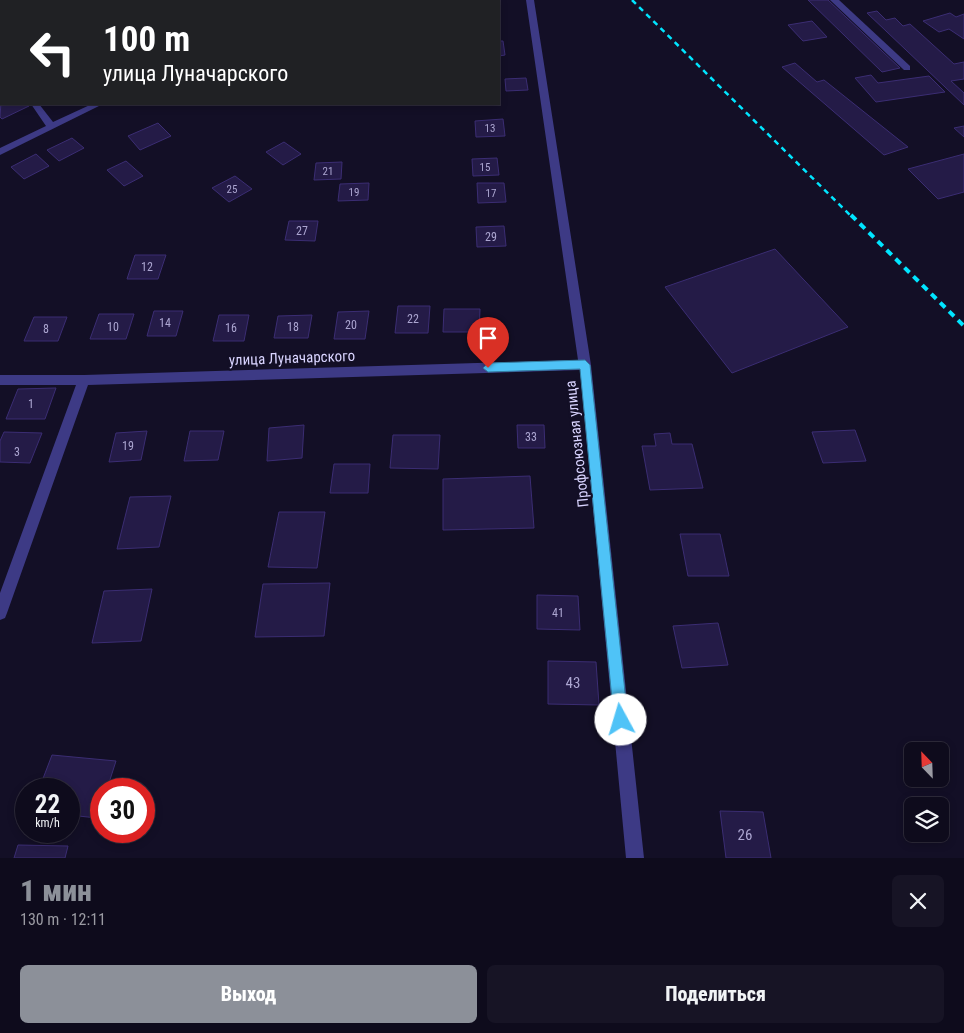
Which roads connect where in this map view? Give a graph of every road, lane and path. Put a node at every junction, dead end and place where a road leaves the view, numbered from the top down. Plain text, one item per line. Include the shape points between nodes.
1 (530, 0) edge
2 (834, 0) edge
3 (907, 68) dead end
4 (36, 105) edge
5 (96, 105) edge
6 (52, 127) junction
7 (0, 152) edge
8 (585, 365) junction
9 (0, 380) edge
10 (84, 380) junction
11 (0, 613) edge
12 (634, 858) edge

1 - 8 street, Профсоюзная улица
2 - 3 street
4 - 6 street
5 - 6 street
6 - 7 street
8 - 10 street, улица Луначарского
8 - 12 street, Профсоюзная улица
9 - 10 street, улица Луначарского
10 - 11 street

